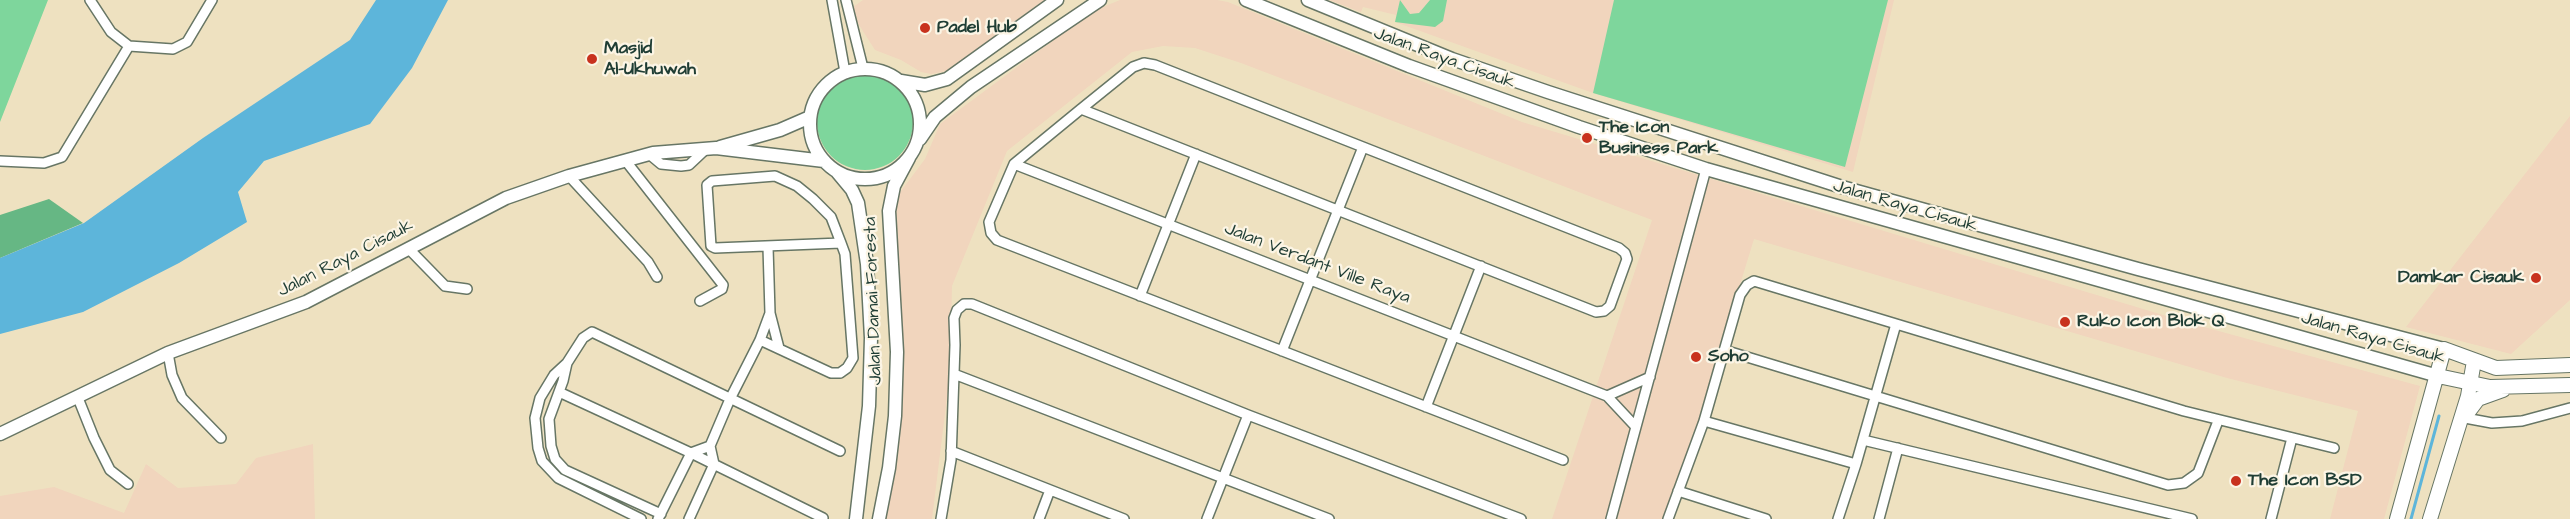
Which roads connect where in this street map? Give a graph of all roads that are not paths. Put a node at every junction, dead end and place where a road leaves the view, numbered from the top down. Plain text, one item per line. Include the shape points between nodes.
1 (90, 0) edge
2 (212, 0) edge
3 (832, 0) edge
4 (846, 0) edge
5 (1057, 0) edge
6 (1100, 0) edge
7 (1246, 0) edge
8 (1308, 0) edge
9 (129, 46) junction
10 (863, 68) junction
11 (845, 72) junction
12 (901, 81) junction
13 (1081, 109) junction
14 (810, 117) junction
15 (918, 142) junction
16 (1363, 147) junction
17 (711, 149) junction
18 (1196, 154) junction
19 (909, 158) junction
20 (625, 160) junction
21 (0, 161) edge
22 (824, 161) junction
23 (1014, 164) junction
24 (1706, 169) junction
25 (837, 172) junction
26 (569, 176) junction
27 (1339, 210) junction
28 (1168, 224) junction
29 (841, 243) junction
30 (768, 247) junction
31 (408, 248) junction
32 (1481, 266) junction
33 (657, 277) dead end
34 (1310, 280) junction
35 (467, 289) dead end
36 (1140, 296) junction
37 (700, 301) dead end
38 (770, 313) junction
39 (1896, 324) junction
40 (1454, 336) junction
41 (760, 340) junction
42 (779, 348) junction
43 (2444, 349) junction
44 (1724, 350) junction
45 (1282, 351) junction
46 (168, 353) junction
47 (2474, 361) junction
48 (567, 363) junction
49 (2570, 366) edge
50 (954, 374) junction
51 (2438, 376) junction
52 (1650, 378) junction
53 (2470, 385) junction
54 (2570, 386) edge
55 (2510, 387) junction
56 (559, 392) junction
57 (1607, 396) junction
58 (1875, 396) junction
59 (78, 398) junction
60 (730, 399) junction
61 (1426, 407) junction
62 (2570, 408) edge
63 (1248, 415) junction
64 (2465, 418) junction
65 (1704, 421) junction
66 (2218, 421) junction
67 (1635, 426) junction
68 (2456, 432) junction
69 (0, 434) edge
70 (221, 438) dead end
71 (2292, 438) junction
72 (1863, 440) junction
73 (710, 446) junction
74 (1898, 448) junction
75 (2334, 448) dead end
76 (840, 451) dead end
77 (951, 451) junction
78 (691, 453) junction
79 (1563, 460) dead end
80 (714, 464) junction
81 (1856, 464) junction
82 (565, 470) junction
83 (558, 478) junction
84 (1223, 478) junction
85 (128, 484) dead end
86 (1050, 490) junction
87 (1678, 491) junction
88 (660, 516) edge
89 (823, 518) edge
90 (641, 519) edge
91 (689, 519) edge
92 (856, 519) edge
93 (879, 519) edge
94 (941, 519) edge
95 (1039, 519) edge
96 (1124, 519) edge
97 (1207, 519) edge
98 (1329, 519) edge
99 (1521, 519) edge
100 (1611, 519) edge
101 (1668, 519) edge
102 (1766, 519) edge
103 (1838, 519) edge
104 (1879, 519) edge
105 (2192, 519) edge
106 (2271, 519) edge
107 (2397, 519) edge
108 (2430, 519) edge

1 - 9 street via 111,32
2 - 9 street via 188,42 173,49
3 - 11 street
4 - 10 street
5 - 12 main road via 947,79 925,86
6 - 15 main road via 971,87 935,117
7 - 24 main road, Jalan Raya Cisauk via 1416,68
8 - 43 main road, Jalan Raya Cisauk via 1516,81 1842,187
9 - 21 street via 62,157 44,163
10 - 11 main road
10 - 12 main road via 883,71
11 - 14 main road via 828,82 816,98
12 - 15 main road via 915,98 921,120
13 - 16 street via 1133,67 1144,63
13 - 18 street
13 - 23 street
14 - 17 main road, Jalan Raya Cisauk via 780,130
14 - 22 main road via 812,140
15 - 19 main road
16 - 27 street
16 - 32 street via 1619,248 1626,256 1611,306 1600,312
17 - 20 main road, Jalan Raya Cisauk
17 - 22 main road, Jalan Raya Cisauk
18 - 27 street
18 - 28 street
19 - 25 main road via 884,176 852,178
19 - 93 main road, Jalan Damai Foresta via 894,186 889,211 897,363 890,468
20 - 26 main road, Jalan Raya Cisauk
20 - 37 street via 723,285
22 - 25 main road
23 - 28 street, Jalan Verdant Ville Raya
23 - 36 street via 989,222 997,240
24 - 51 main road, Jalan Raya Cisauk
24 - 52 street
25 - 92 main road, Jalan Damai Foresta via 858,203 869,296 869,406
26 - 31 main road, Jalan Raya Cisauk via 506,198
26 - 33 street via 648,262
27 - 32 street
27 - 34 street
28 - 34 street, Jalan Verdant Ville Raya
28 - 36 street
29 - 30 street
29 - 30 street via 831,217 797,186 775,176 712,181 707,185 711,246
29 - 42 street via 853,358 848,368 831,373
30 - 38 street
31 - 35 street via 445,286
31 - 46 main road, Jalan Raya Cisauk via 306,302
32 - 40 street
34 - 40 street, Jalan Verdant Ville Raya
34 - 45 street
36 - 45 street
38 - 41 street
38 - 42 street
39 - 44 street via 1754,281 1740,295
39 - 58 street
39 - 66 street
40 - 57 street, Jalan Verdant Ville Raya
40 - 61 street
41 - 42 street
41 - 60 street
43 - 47 main road, Jalan Raya Cisauk
43 - 51 main road
44 - 58 street
44 - 65 street
45 - 61 street
46 - 59 main road, Jalan Raya Cisauk
46 - 70 street via 182,398
47 - 49 main road, Jalan Raya Cisauk via 2506,368
47 - 53 main road
48 - 56 street
48 - 60 street via 583,338 597,333
48 - 83 street via 545,388 535,418 542,461
50 - 63 street via 954,318 964,304 972,304
50 - 77 street
50 - 84 street
51 - 53 main road, Jalan Raya Cisauk
51 - 107 main road
52 - 57 street
52 - 67 street
53 - 55 main road, Jalan Raya Cisauk
53 - 68 main road
54 - 55 main road, Jalan Raya Cisauk
55 - 64 main road via 2478,399
56 - 78 street
56 - 82 street via 549,427 553,453
57 - 67 street, Jalan Verdant Ville Raya
58 - 66 street via 2168,485 2184,483 2198,473
58 - 72 street
59 - 69 main road, Jalan Raya Cisauk
59 - 85 street via 110,470
60 - 73 street
60 - 76 street
61 - 79 street
62 - 64 street via 2522,421 2492,423
63 - 84 street
63 - 99 street
64 - 68 main road
65 - 81 street
65 - 87 street
66 - 71 street
67 - 100 street
68 - 108 main road
71 - 75 street
71 - 106 street
72 - 74 street
72 - 81 street
73 - 78 street
73 - 80 street
74 - 104 street
74 - 105 street
77 - 86 street
77 - 94 street
78 - 80 street
78 - 88 street
80 - 89 street
80 - 91 street
81 - 103 street
82 - 83 street
82 - 88 street
83 - 90 street
84 - 97 street
84 - 98 street
86 - 95 street
86 - 96 street
87 - 101 street
87 - 102 street

